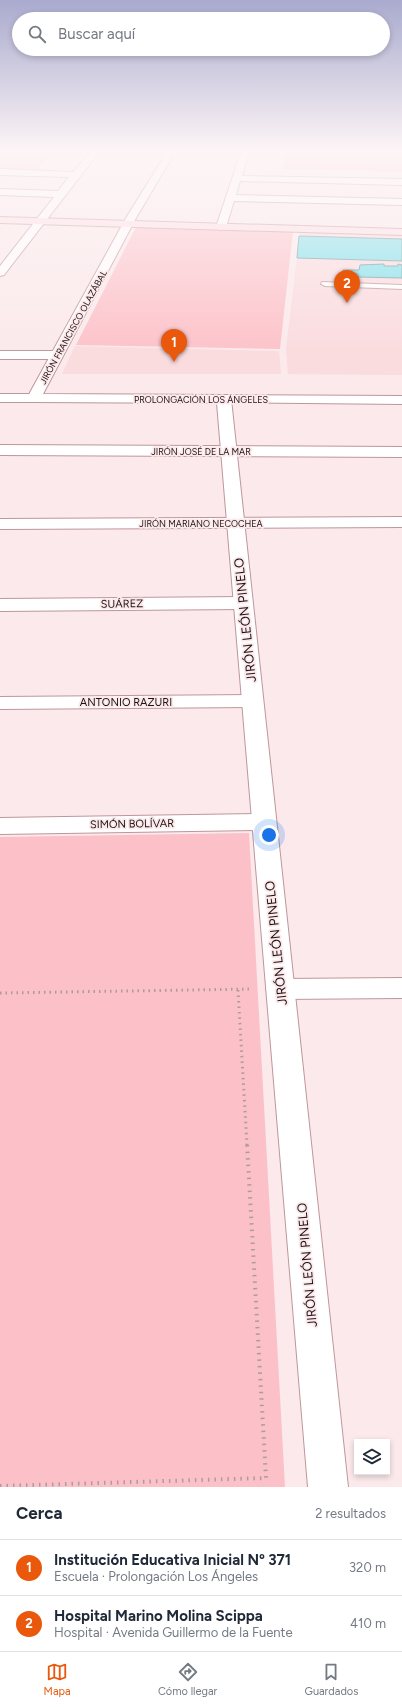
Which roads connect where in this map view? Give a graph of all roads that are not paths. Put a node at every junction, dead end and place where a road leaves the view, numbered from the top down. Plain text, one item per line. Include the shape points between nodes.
1 (42, 221) edge
2 (130, 221) edge
3 (142, 221) edge
4 (222, 224) junction
5 (402, 225) edge
6 (402, 232) edge
7 (7, 247) dead end
8 (21, 247) junction
9 (0, 273) edge
10 (325, 284) dead end
11 (402, 287) edge
12 (0, 355) edge
13 (57, 355) junction
14 (0, 398) edge
15 (34, 398) junction
16 (224, 399) junction
17 (402, 400) edge
18 (0, 450) edge
19 (229, 451) junction
20 (402, 452) edge
21 (235, 523) junction
22 (0, 524) edge
23 (400, 527) edge
24 (243, 603) junction
25 (0, 605) edge
26 (253, 701) junction
27 (0, 703) edge
28 (264, 822) junction
29 (0, 826) edge
30 (402, 988) edge
31 (280, 989) junction
32 (328, 1487) edge

1 - 8 street
2 - 13 street, JIRÓN FRANCISCO OLAZÁBAL
3 - 4 main road
4 - 5 main road
4 - 6 main road
7 - 8 street
8 - 9 street
10 - 11 lane
12 - 13 street
13 - 15 street, JIRÓN FRANCISCO OLAZÁBAL
14 - 15 street, PROLONGACIÓN LOS ÁNGELES
15 - 16 street, PROLONGACIÓN LOS ÁNGELES
16 - 17 street, PROLONGACIÓN LOS ÁNGELES
16 - 19 street, JIRÓN LEÓN PINELO
18 - 19 street, JIRÓN JOSÉ DE LA MAR
19 - 20 street, JIRÓN JOSÉ DE LA MAR
19 - 21 street, JIRÓN LEÓN PINELO
21 - 22 street, JIRÓN MARIANO NECOCHEA
21 - 23 street, JIRÓN MARIANO NECOCHEA
21 - 24 street, JIRÓN LEÓN PINELO
24 - 25 street, SUÁREZ
24 - 26 street, JIRÓN LEÓN PINELO
26 - 27 street, ANTONIO RAZURI
26 - 28 street, JIRÓN LEÓN PINELO
28 - 29 street, SIMÓN BOLÍVAR
28 - 31 street, JIRÓN LEÓN PINELO
30 - 31 street
31 - 32 street, JIRÓN LEÓN PINELO

